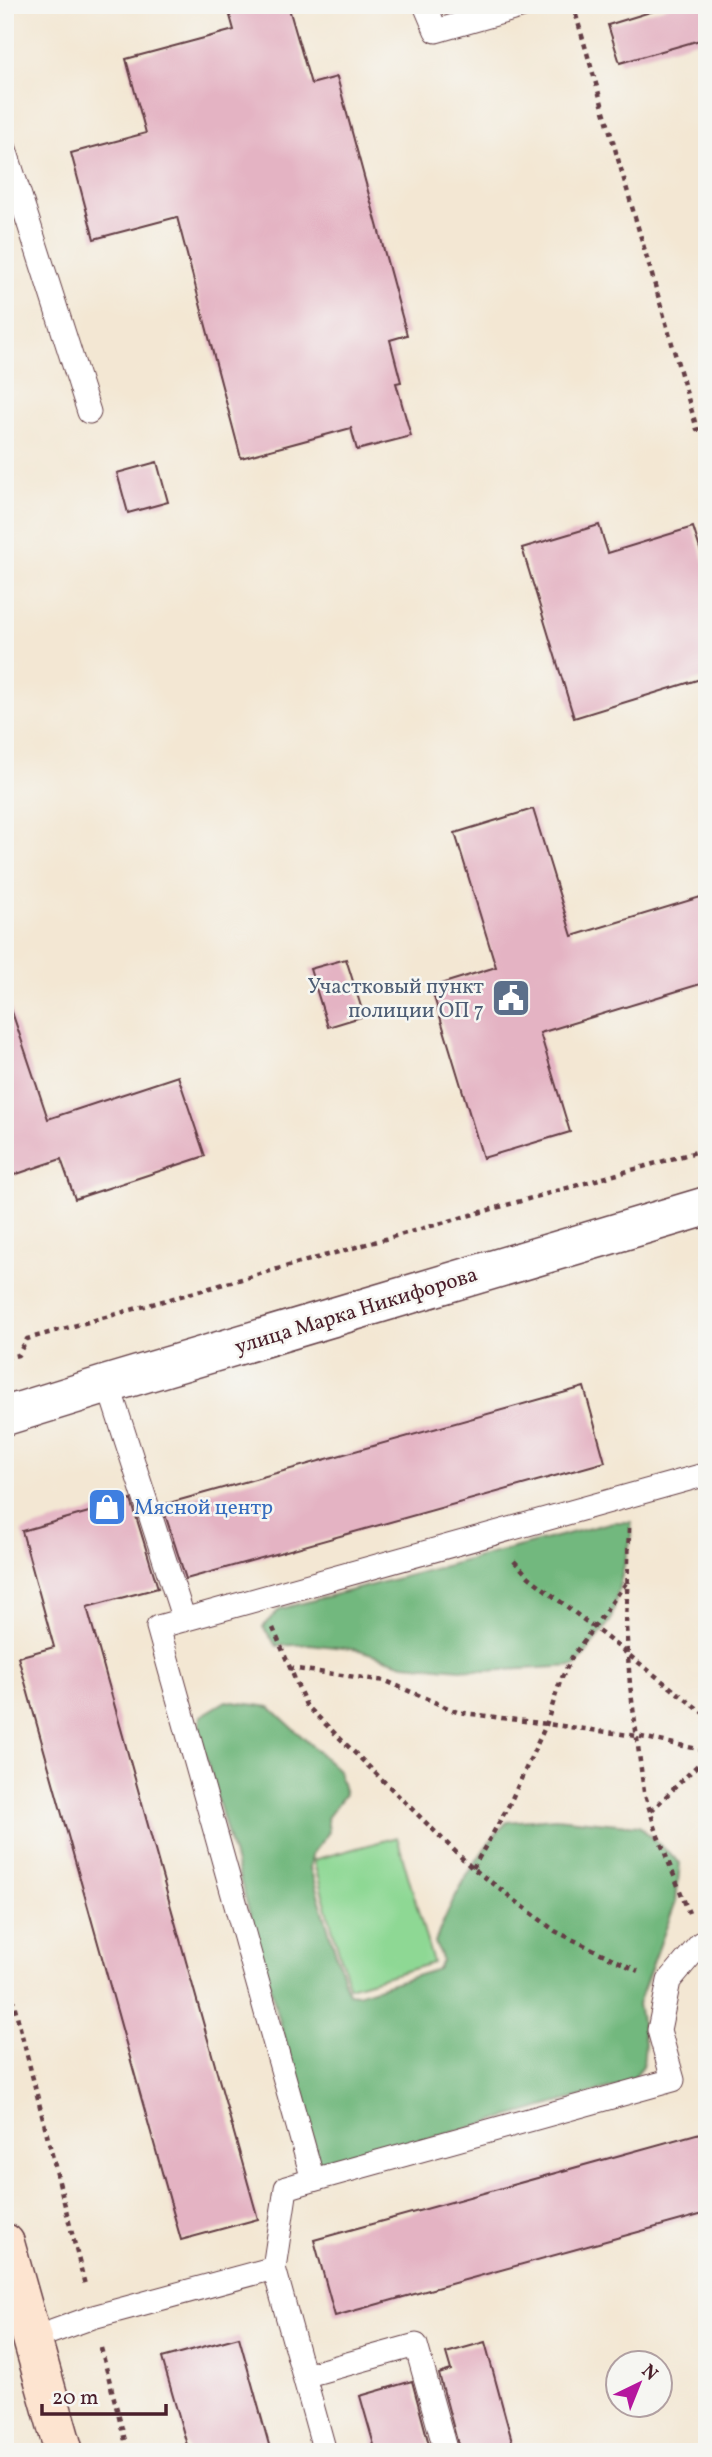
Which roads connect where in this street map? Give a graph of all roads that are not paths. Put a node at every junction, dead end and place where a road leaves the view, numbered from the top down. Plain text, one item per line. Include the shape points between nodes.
1 (425, 5) edge
2 (527, 5) edge
3 (5, 149) edge
4 (89, 412) dead end
5 (707, 1206) edge
6 (108, 1384) junction
7 (5, 1416) edge
8 (707, 1474) edge
9 (184, 1620) junction
10 (704, 1942) edge
11 (313, 2180) junction
12 (5, 2243) edge
13 (274, 2268) junction
14 (13, 2305) edge
15 (32, 2339) junction
16 (304, 2376) junction
17 (64, 2452) edge
18 (325, 2452) edge
19 (446, 2452) edge

1 - 2 lane via 436,31
3 - 4 lane
5 - 6 street, улица Марка Никифорова
6 - 7 street, улица Марка Никифорова
6 - 9 lane
8 - 9 lane
9 - 11 lane via 158,1627
10 - 11 lane via 669,1981 659,2030 673,2081
11 - 13 lane via 286,2188
12 - 14 street
13 - 15 lane via 93,2316
13 - 16 lane
14 - 15 street
15 - 17 street
16 - 18 lane
16 - 19 lane via 416,2345

